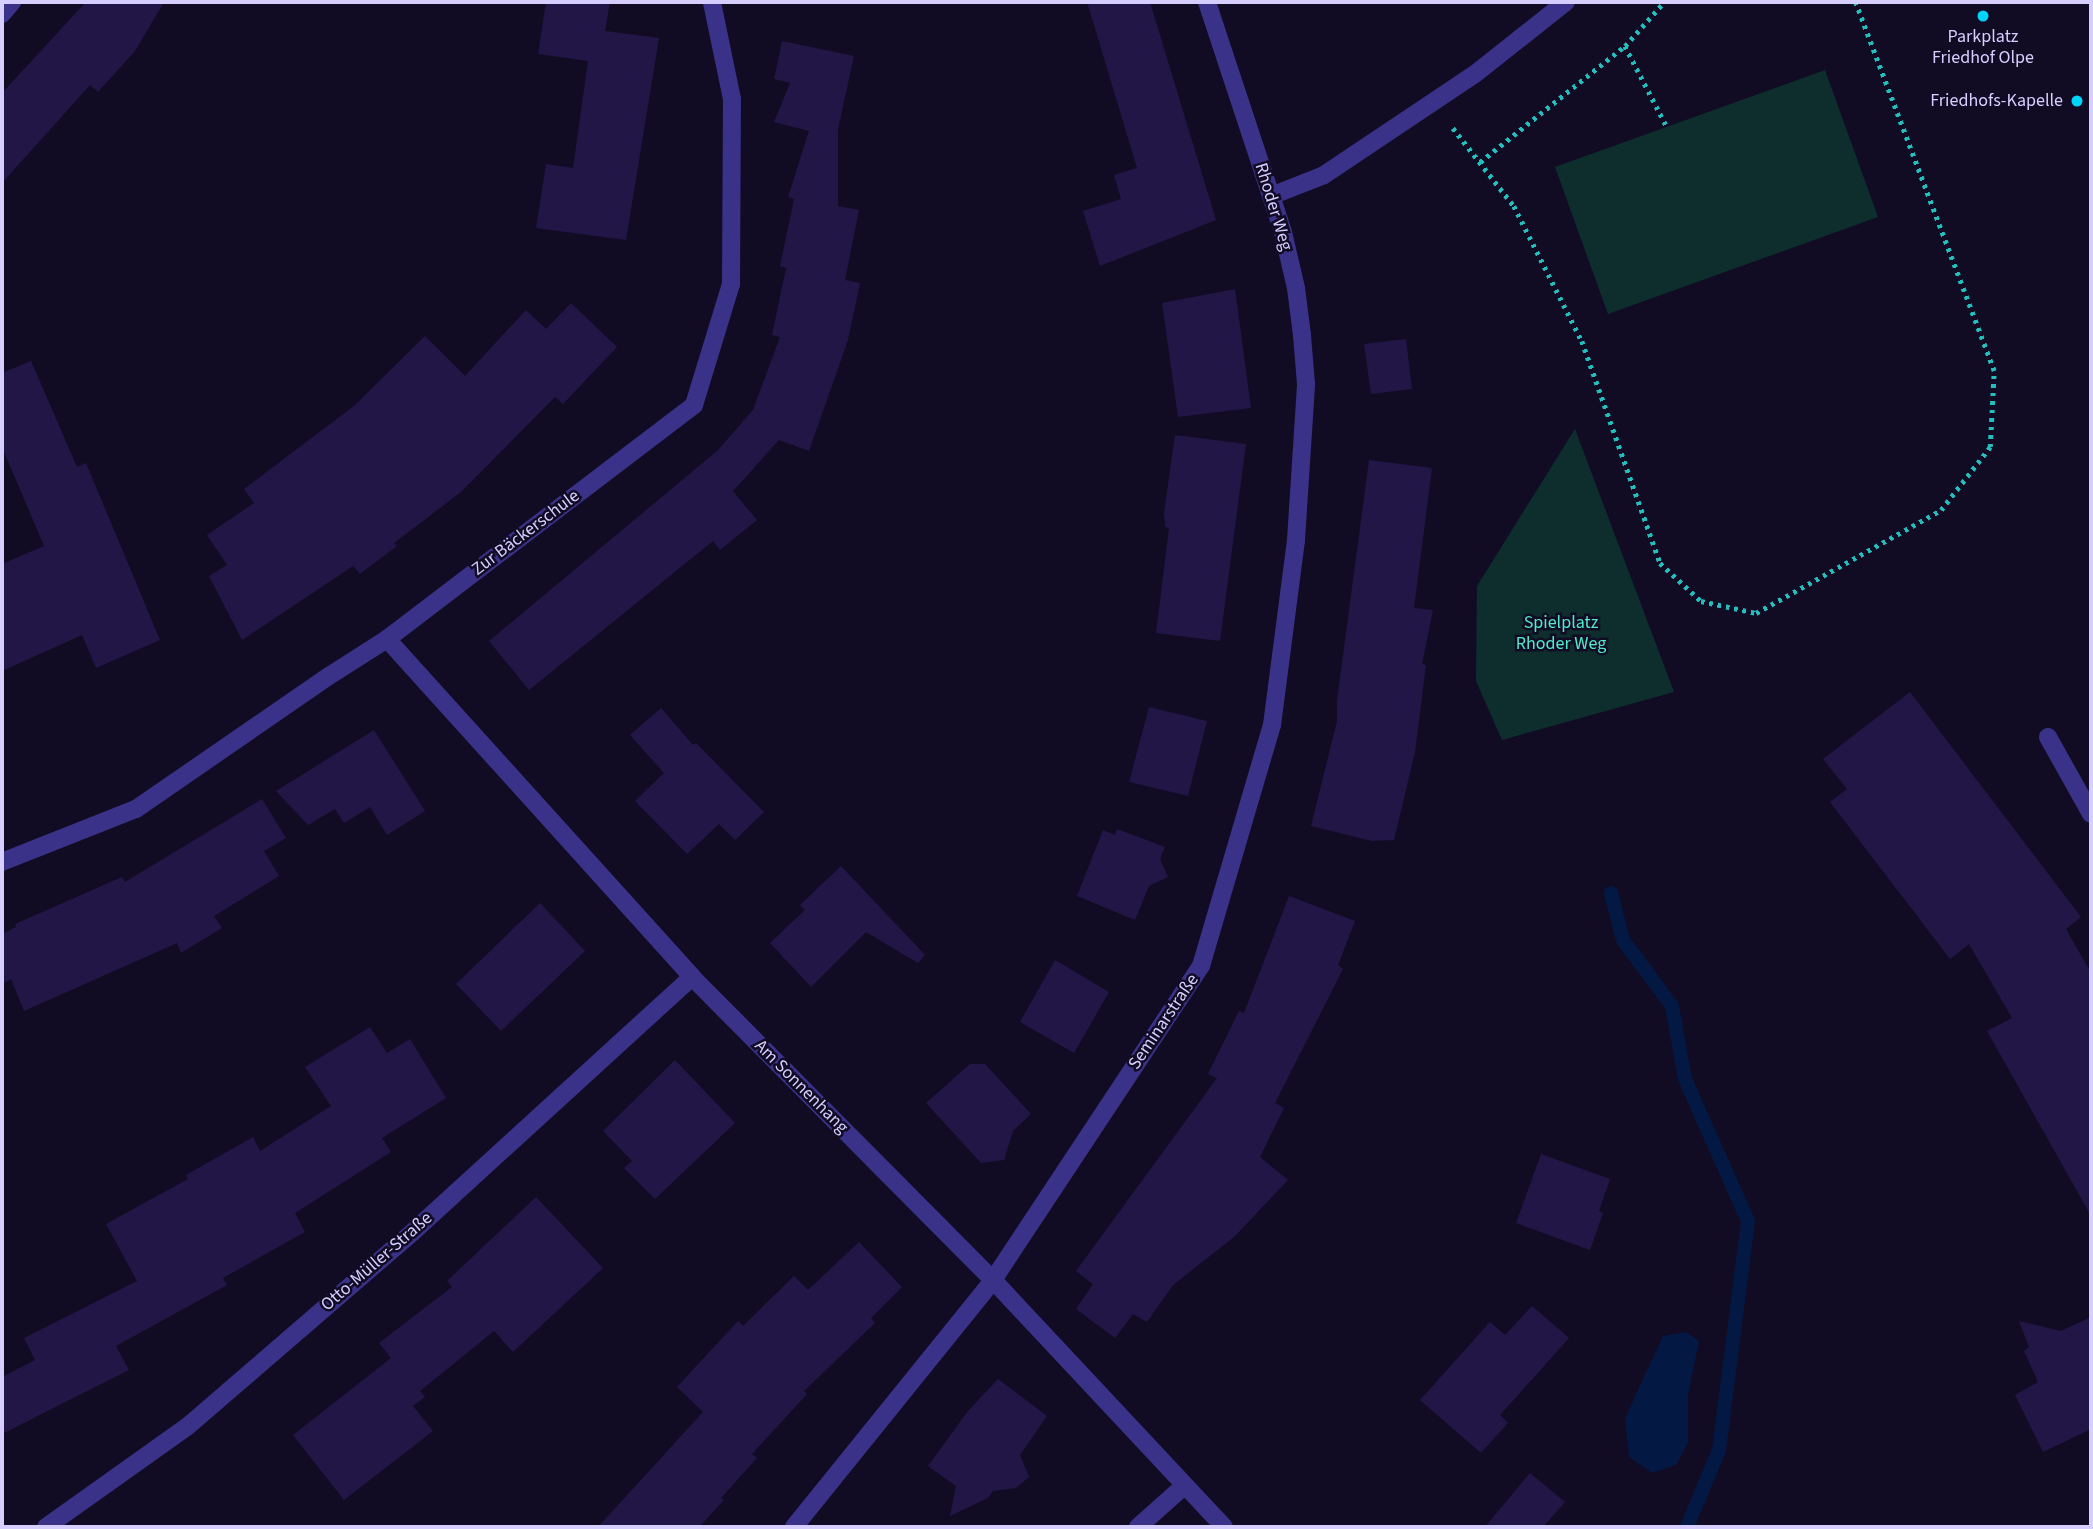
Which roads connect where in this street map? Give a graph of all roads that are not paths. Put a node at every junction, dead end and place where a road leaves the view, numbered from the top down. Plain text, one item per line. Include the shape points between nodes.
1 (12, 2) edge
2 (712, 2) edge
3 (1208, 2) edge
4 (1566, 2) edge
5 (2, 14) edge
6 (1271, 196) junction
7 (1304, 419) joint
8 (387, 639) junction
9 (2048, 737) dead end
10 (2091, 814) edge
11 (2, 862) edge
12 (692, 977) junction
13 (993, 1280) junction
14 (1184, 1486) junction
15 (47, 1527) edge
16 (794, 1527) edge
17 (1138, 1527) edge
18 (1224, 1527) edge

1 - 5 street
2 - 8 street, Zur Bäckerschule via 732,99 731,284 694,405
3 - 6 street, Rhoder Weg
4 - 6 street via 1475,74 1324,175
6 - 7 street, Rhoder Weg via 1296,288 1306,384
7 - 13 street, Seminarstraße via 1296,540 1272,725 1201,966
8 - 11 street, Zur Bäckerschule via 136,809
8 - 12 street, Am Sonnenhang
9 - 10 street
12 - 13 street, Am Sonnenhang
12 - 15 street, Otto-Müller-Straße via 416,1229 188,1426
13 - 14 street, Am Sonnenhang
13 - 16 street, Seminarstraße
14 - 17 street
14 - 18 street, Am Sonnenhang

